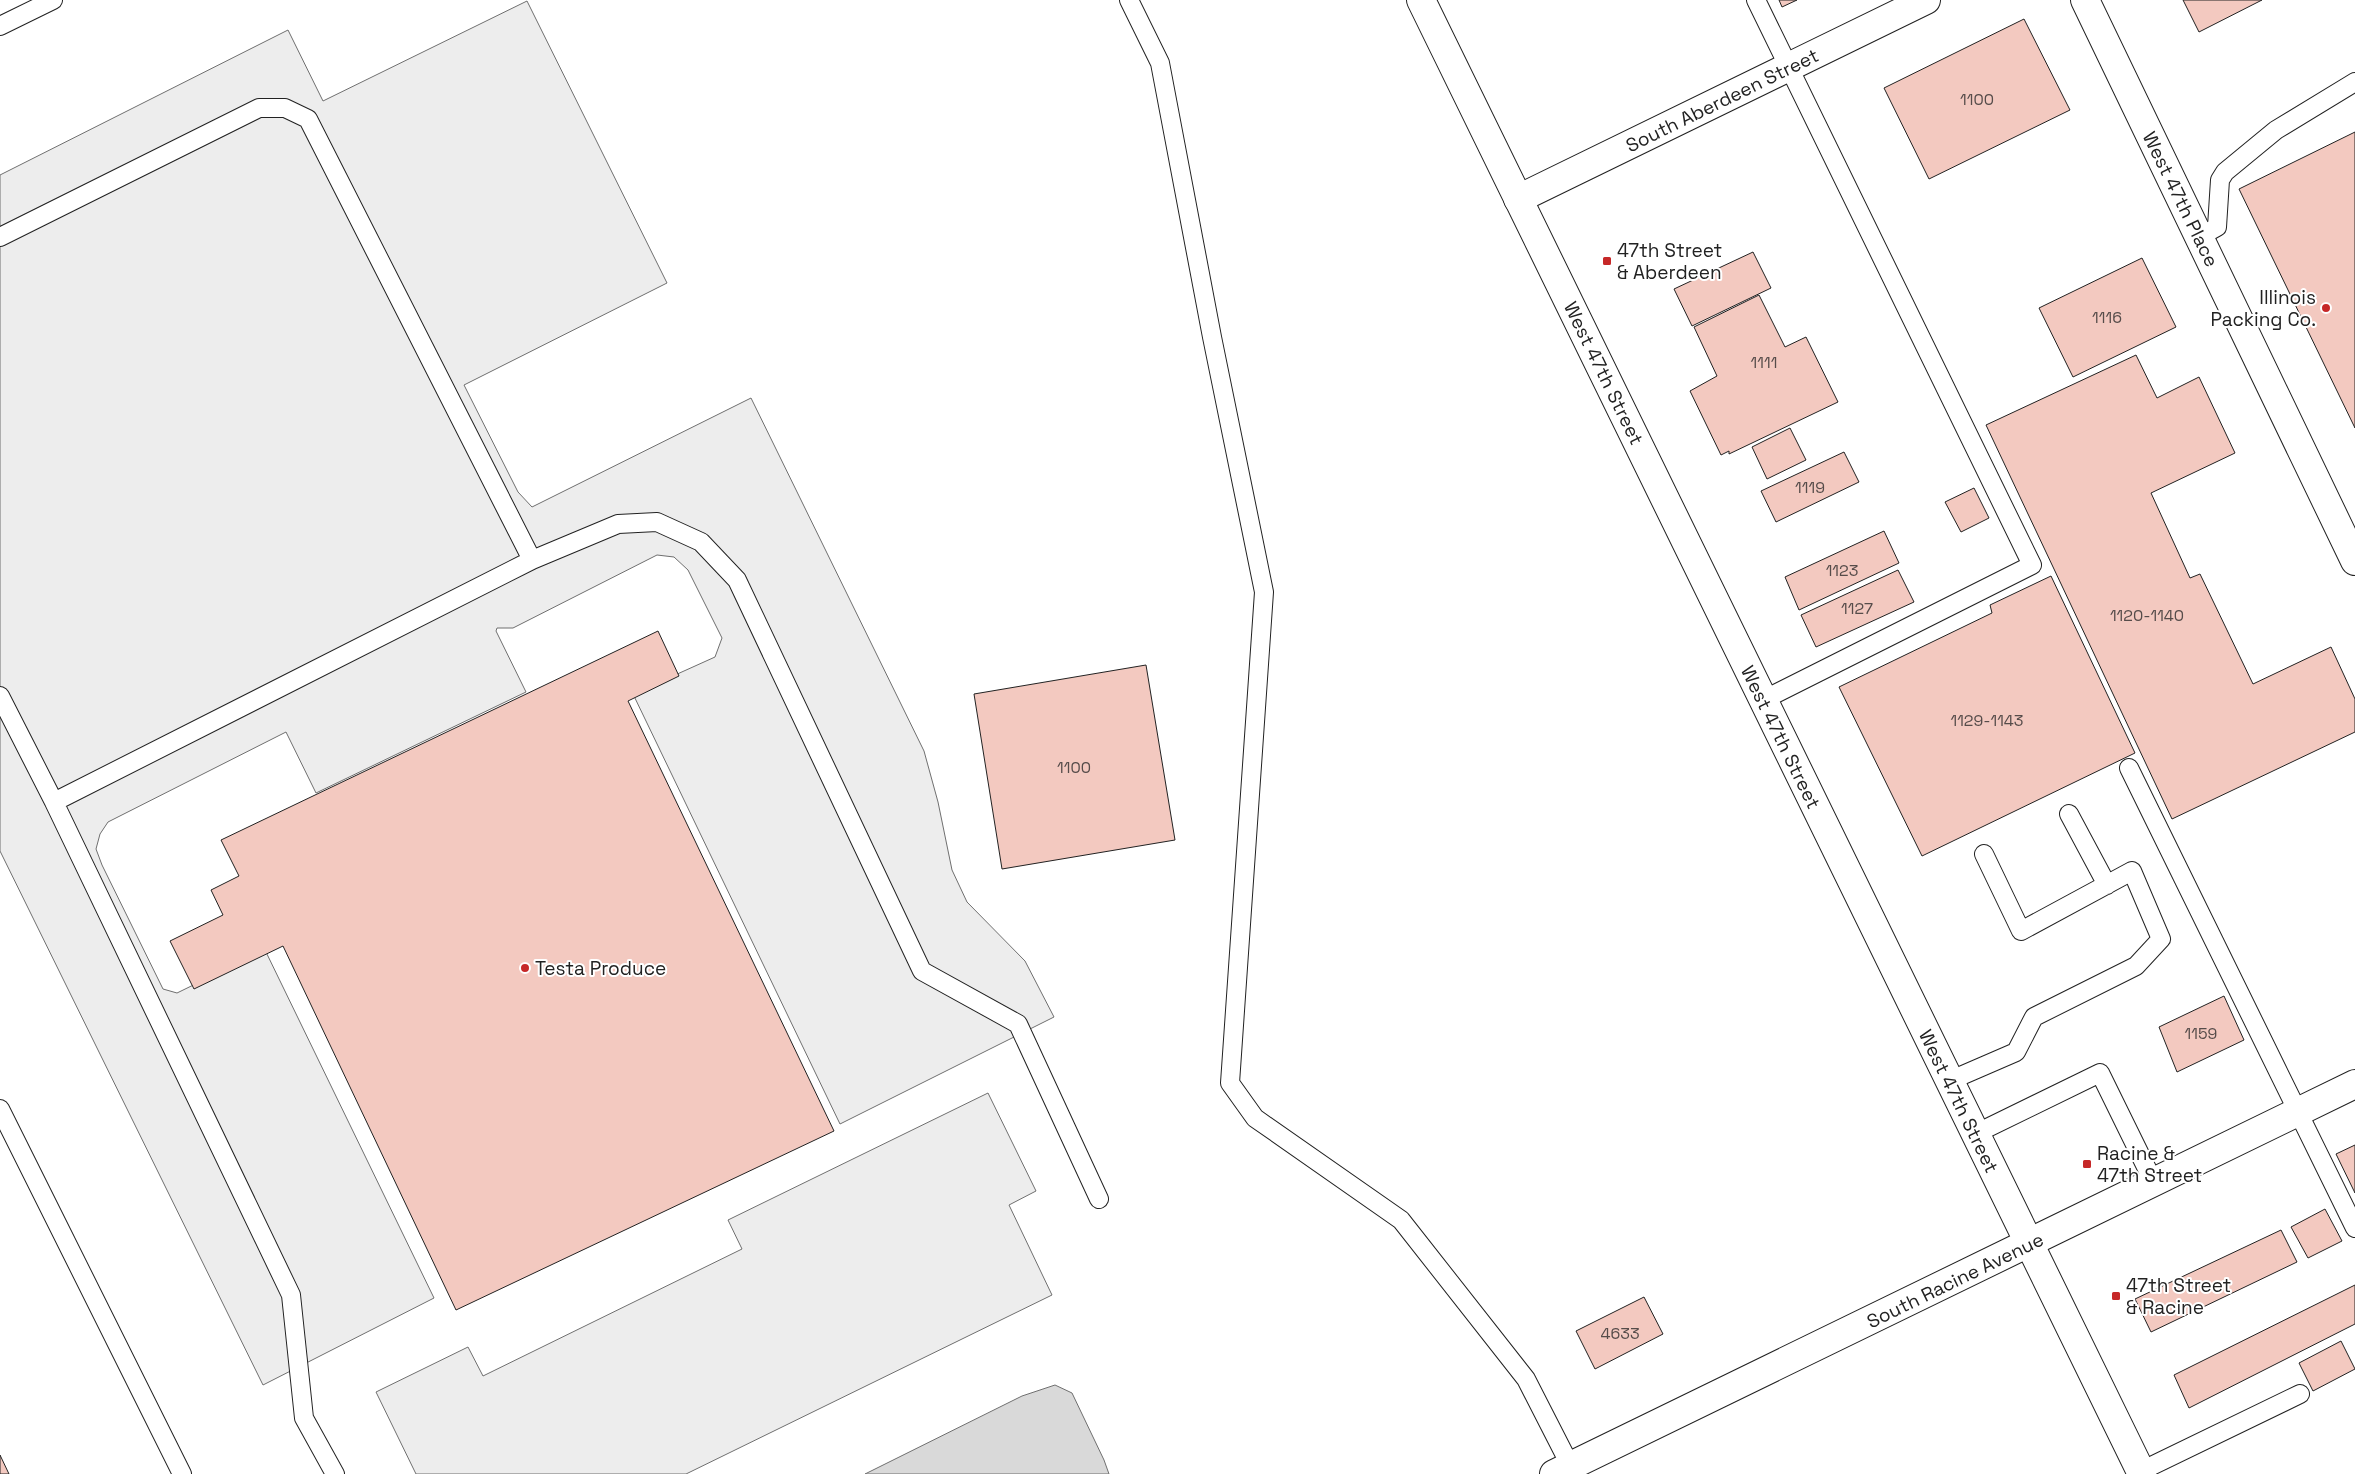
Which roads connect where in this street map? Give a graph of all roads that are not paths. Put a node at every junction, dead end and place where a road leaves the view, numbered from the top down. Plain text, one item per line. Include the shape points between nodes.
1 (53, 0) edge
2 (1129, 0) edge
3 (1421, 0) edge
4 (1756, 0) edge
5 (1926, 0) edge
6 (2085, 0) edge
7 (0, 26) edge
8 (1789, 67) junction
9 (2355, 82) edge
10 (1518, 199) junction
11 (0, 237) edge
12 (2199, 237) junction
13 (532, 560) junction
14 (2355, 561) edge
15 (0, 696) edge
16 (1763, 700) junction
17 (2129, 768) dead end
18 (54, 802) junction
19 (2069, 814) dead end
20 (1984, 854) dead end
21 (2107, 885) junction
22 (1949, 1081) junction
23 (2355, 1084) edge
24 (0, 1109) edge
25 (2298, 1112) junction
26 (1975, 1134) junction
27 (2154, 1183) junction
28 (1099, 1199) dead end
29 (2355, 1228) edge
30 (2029, 1243) junction
31 (2300, 1394) dead end
32 (1562, 1470) edge
33 (2142, 1473) edge
34 (182, 1474) edge
35 (335, 1474) edge

1 - 7 lane
2 - 32 lane via 1160,64 1264,592 1230,1083 1255,1118 1401,1220 1526,1379
3 - 10 street, West 47th Street
4 - 8 lane
5 - 8 street, South Aberdeen Street
6 - 12 street, West 47th Place
8 - 10 street, South Aberdeen Street
8 - 16 lane via 2032,565
9 - 12 lane via 2276,130 2225,172 2220,180 2217,227
10 - 16 street, West 47th Street
11 - 13 lane via 260,108 285,108 308,119
12 - 14 street, West 47th Place
13 - 18 lane
13 - 28 lane via 618,524 657,522 701,542 737,580 922,971 1018,1024
15 - 18 lane
16 - 22 street, West 47th Street
17 - 25 lane
18 - 35 lane via 291,1295 304,1418
19 - 21 lane
20 - 21 lane via 2020,931
21 - 22 lane via 2132,871 2162,939 2136,966 2034,1018 2016,1052
22 - 26 street, West 47th Street
23 - 25 street, South Racine Avenue
24 - 34 lane
25 - 27 street, South Racine Avenue
25 - 29 lane
26 - 27 lane via 2100,1073
26 - 30 street, West 47th Street
27 - 30 street, South Racine Avenue
30 - 32 street, South Racine Avenue
30 - 33 street, West 47th Street
31 - 33 lane

